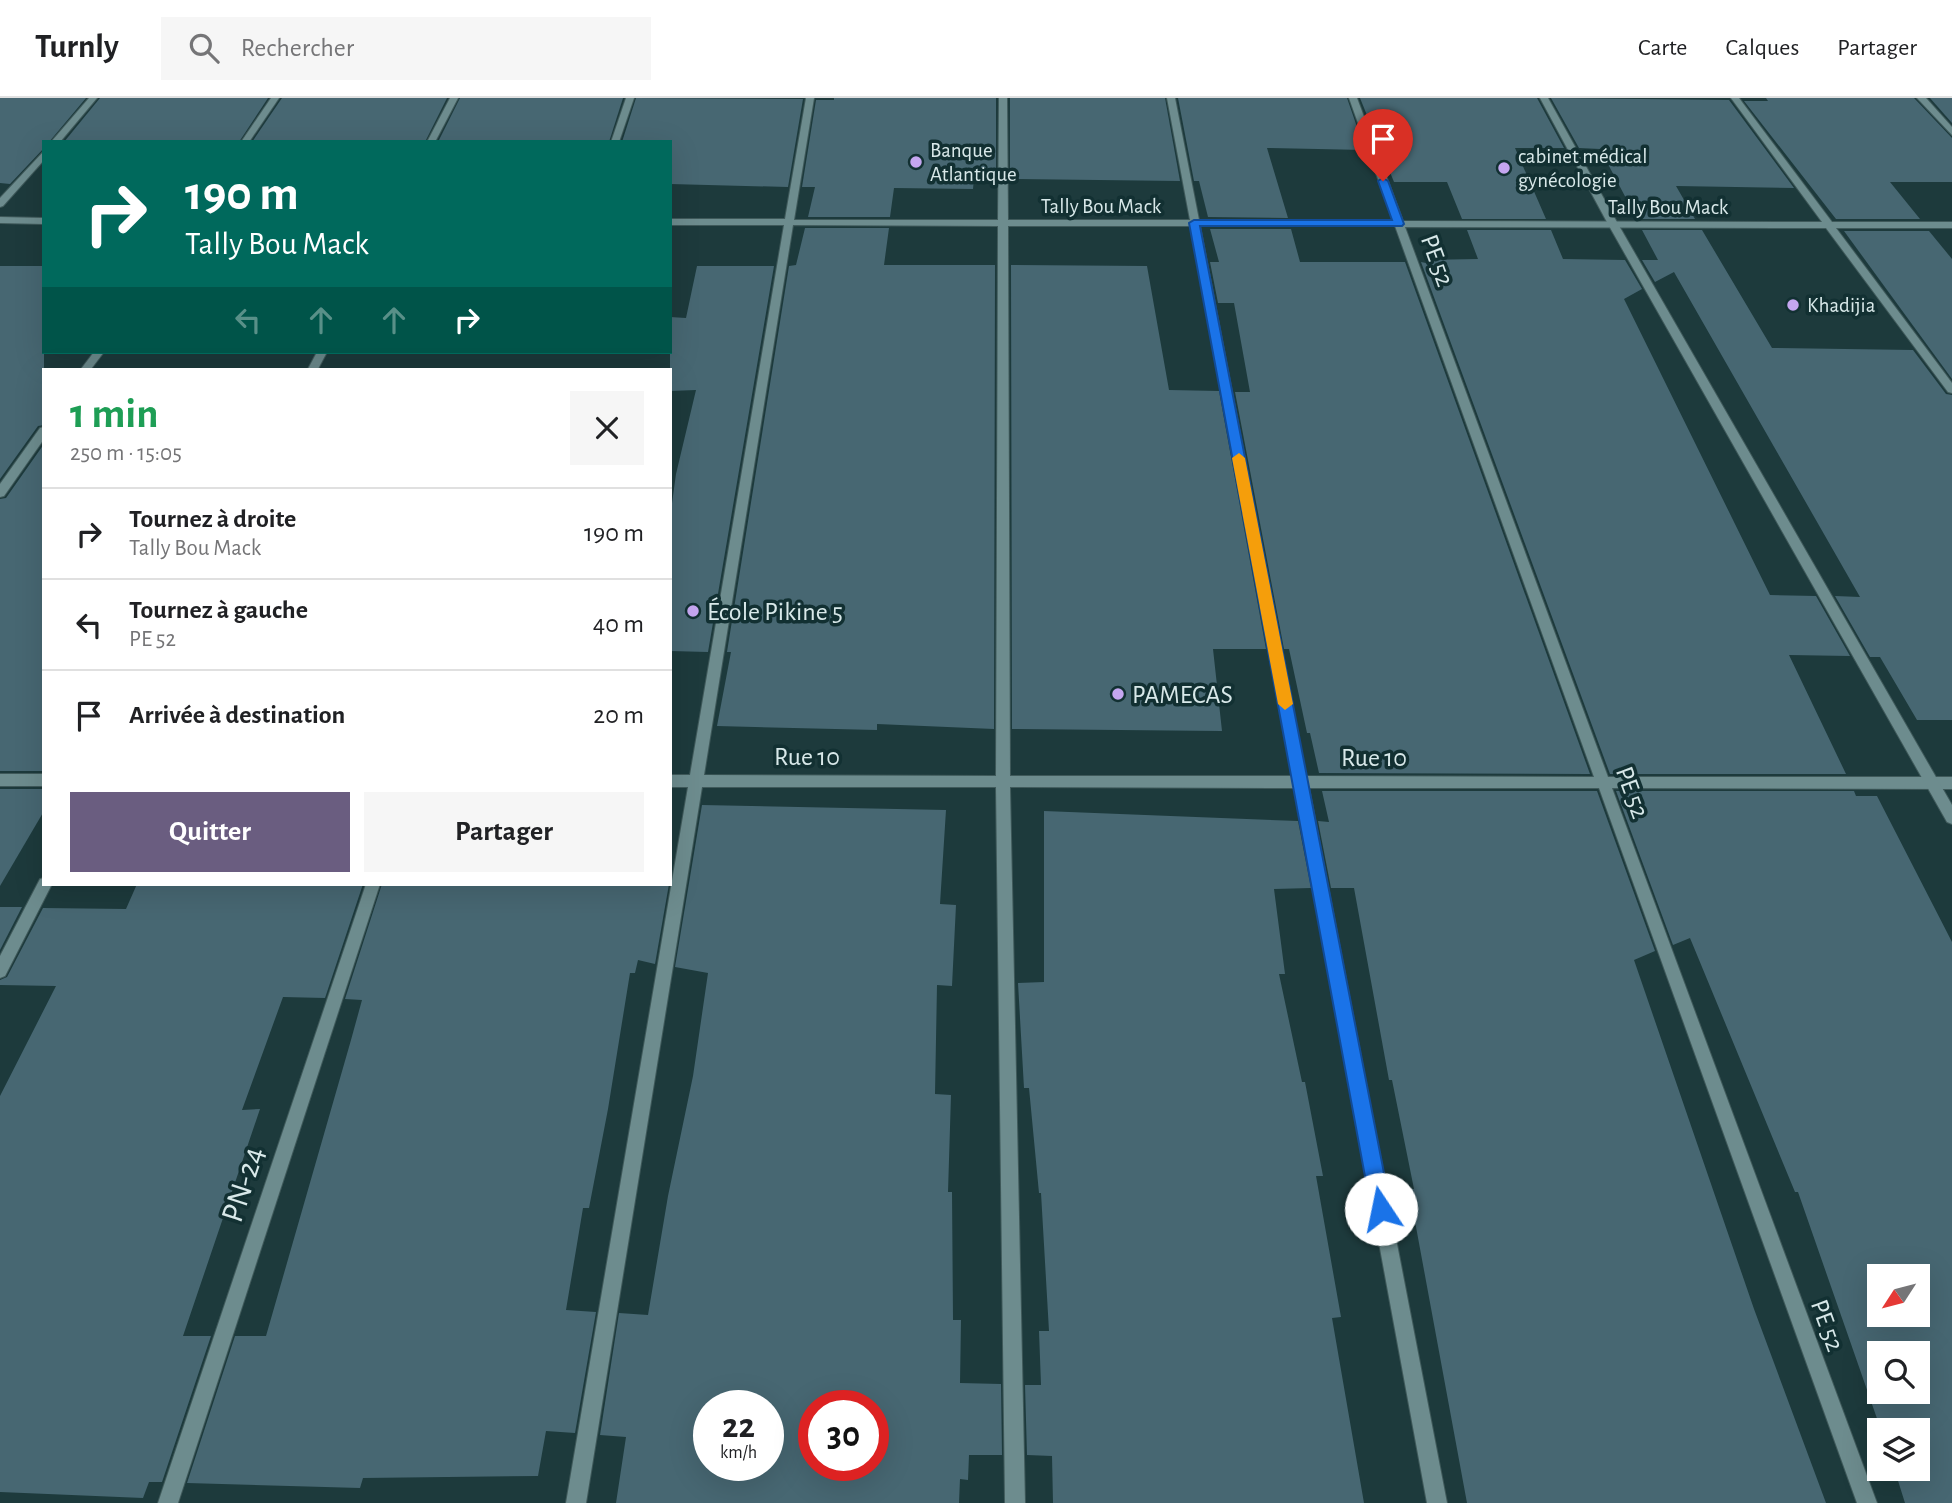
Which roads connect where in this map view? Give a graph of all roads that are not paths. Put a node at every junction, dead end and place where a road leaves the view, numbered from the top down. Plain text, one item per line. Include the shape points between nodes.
1 (93, 98) edge
2 (275, 98) edge
3 (454, 98) edge
4 (630, 98) edge
5 (810, 98) edge
6 (1003, 98) edge
7 (1171, 98) edge
8 (1353, 98) edge
9 (1544, 98) edge
10 (1735, 98) edge
11 (1921, 98) edge
12 (1952, 132) edge
13 (57, 140) edge
14 (246, 140) edge
15 (432, 140) edge
16 (616, 140) edge
17 (42, 156) edge
18 (0, 204) edge
19 (0, 220) edge
20 (42, 220) edge
21 (672, 222) edge
22 (789, 222) junction
23 (1003, 223) junction
24 (1194, 223) junction
25 (1398, 224) junction
26 (1613, 224) junction
27 (1829, 225) junction
28 (1952, 225) edge
29 (97, 354) edge
30 (87, 368) edge
31 (1952, 390) edge
32 (42, 433) edge
33 (0, 494) edge
34 (0, 780) edge
35 (42, 780) edge
36 (1003, 780) junction
37 (672, 781) edge
38 (696, 781) junction
39 (1300, 782) junction
40 (1604, 782) junction
41 (1932, 783) junction
42 (1952, 783) edge
43 (1952, 818) edge
44 (44, 886) edge
45 (372, 886) edge
46 (0, 971) edge
47 (168, 1503) edge
48 (576, 1503) edge
49 (1015, 1503) edge
50 (1437, 1503) edge
51 (1867, 1503) edge

1 - 13 street
2 - 14 street
3 - 15 street
4 - 16 street
5 - 22 street
6 - 23 street
7 - 24 street
8 - 25 street, PE 52
9 - 26 street
10 - 27 street
11 - 12 street
17 - 18 street
19 - 20 street
21 - 22 street, Tally Bou Mack
22 - 23 street, Tally Bou Mack
22 - 38 street
23 - 24 street, Tally Bou Mack
23 - 36 street
24 - 25 street, Tally Bou Mack
24 - 39 street
25 - 26 street, Tally Bou Mack
25 - 40 street, PE 52
26 - 27 street, Tally Bou Mack
26 - 41 street
27 - 28 street, Tally Bou Mack
27 - 31 street
29 - 30 street
32 - 33 street
34 - 35 street
36 - 38 street, Rue 10
36 - 39 street, Rue 10
36 - 49 street
37 - 38 street, Rue 10
38 - 48 street
39 - 40 street, Rue 10
39 - 50 street
40 - 41 street, Rue 10
40 - 51 street, PE 52
41 - 42 street, Rue 10
41 - 43 street
44 - 46 street
45 - 47 street, PN-24

